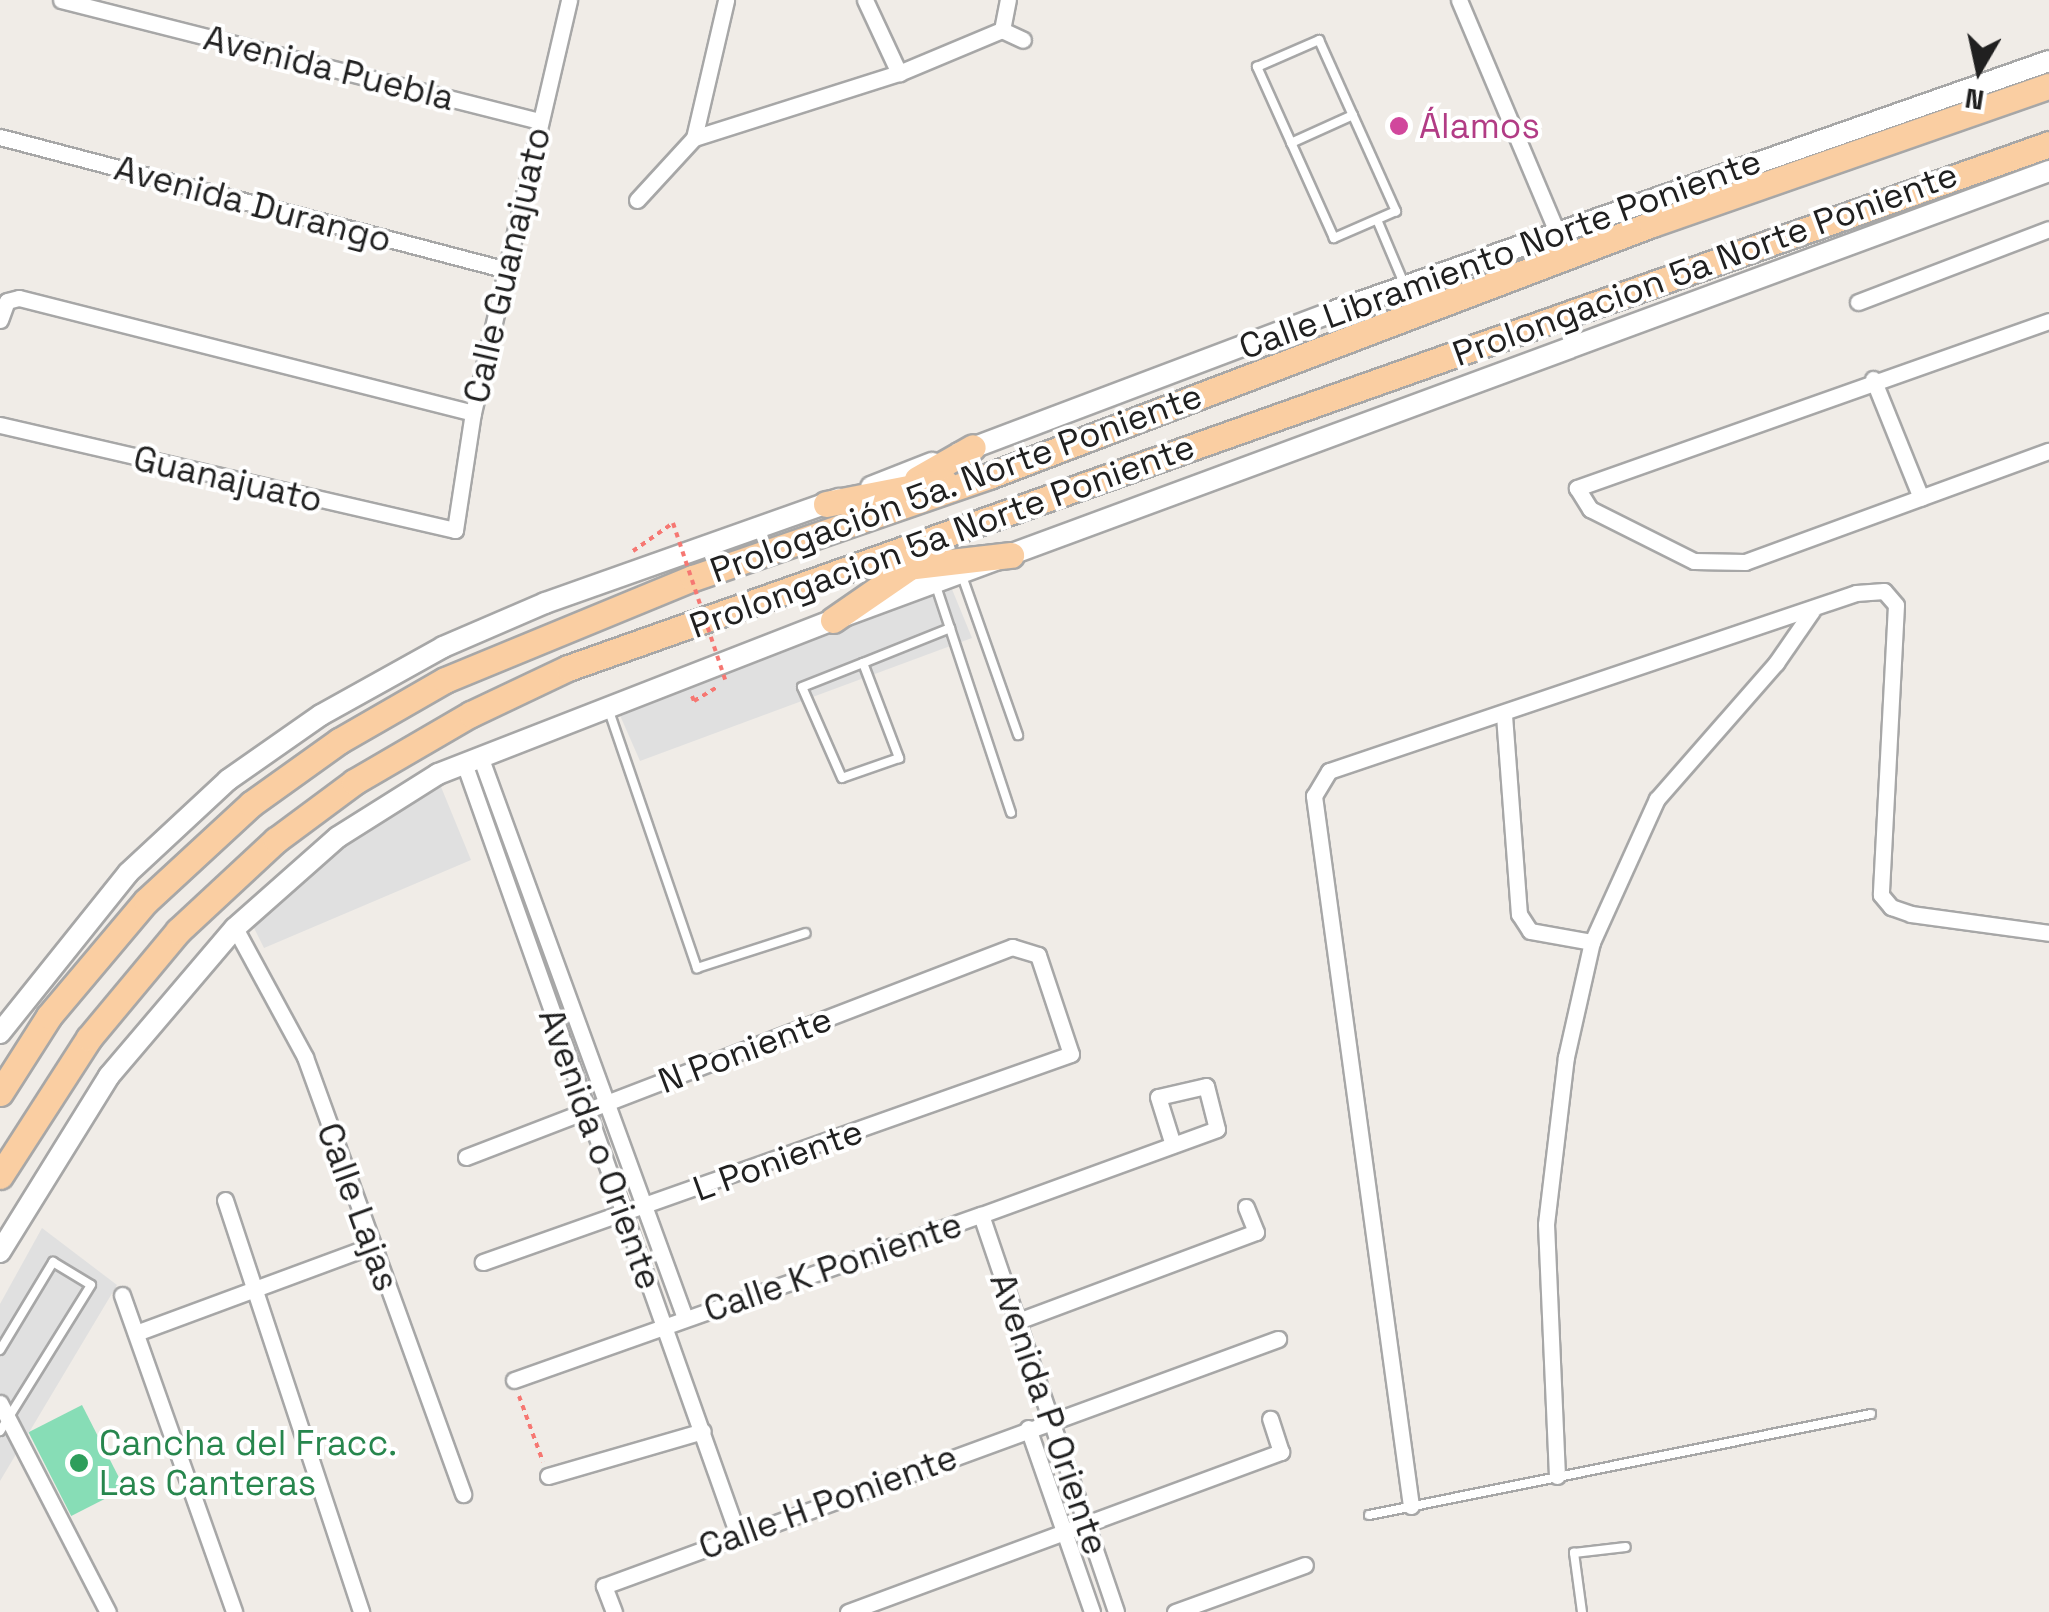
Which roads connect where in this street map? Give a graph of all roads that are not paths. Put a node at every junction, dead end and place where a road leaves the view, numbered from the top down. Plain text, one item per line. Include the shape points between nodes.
1 (61, 0) edge
2 (569, 0) edge
3 (726, 0) edge
4 (866, 0) edge
5 (1008, 0) edge
6 (1459, 0) edge
7 (1002, 30) junction
8 (1023, 40) dead end
9 (2049, 61) edge
10 (898, 72) junction
11 (2049, 72) edge
12 (2049, 86) edge
13 (2002, 100) junction
14 (1353, 116) junction
15 (540, 122) junction
16 (0, 137) edge
17 (694, 138) junction
18 (1291, 143) junction
19 (2049, 144) edge
20 (2049, 162) edge
21 (2049, 171) edge
22 (1944, 177) junction
23 (1540, 196) junction
24 (637, 200) dead end
25 (1378, 222) junction
26 (2049, 229) edge
27 (1557, 232) junction
28 (1534, 241) junction
29 (507, 270) junction
30 (1405, 286) junction
31 (1858, 302) dead end
32 (0, 320) edge
33 (2049, 321) edge
34 (1873, 379) junction
35 (472, 413) junction
36 (0, 425) edge
37 (973, 447) junction
38 (2049, 451) edge
39 (989, 476) junction
40 (904, 486) junction
41 (1920, 498) junction
42 (826, 504) junction
43 (969, 527) junction
44 (456, 530) joint
45 (838, 530) junction
46 (1012, 555) junction
47 (912, 566) junction
48 (961, 573) junction
49 (837, 575) junction
50 (936, 583) junction
51 (1812, 610) junction
52 (833, 620) junction
53 (950, 628) junction
54 (863, 663) junction
55 (607, 707) junction
56 (1504, 716) junction
57 (1018, 735) dead end
58 (472, 760) junction
59 (1012, 813) dead end
60 (234, 928) junction
61 (806, 932) dead end
62 (2049, 933) edge
63 (1592, 942) junction
64 (0, 1032) edge
65 (1071, 1054) joint
66 (0, 1093) edge
67 (604, 1104) junction
68 (583, 1112) junction
69 (1174, 1145) junction
70 (466, 1157) dead end
71 (0, 1176) edge
72 (225, 1200) dead end
73 (1246, 1207) dead end
74 (642, 1209) junction
75 (981, 1215) junction
76 (622, 1216) junction
77 (371, 1246) junction
78 (0, 1252) edge
79 (484, 1262) dead end
80 (255, 1289) junction
81 (122, 1296) dead end
82 (684, 1318) junction
83 (1018, 1321) junction
84 (665, 1326) junction
85 (136, 1333) junction
86 (1278, 1339) dead end
87 (0, 1350) edge
88 (514, 1380) road end
89 (0, 1402) edge
90 (1871, 1414) dead end
91 (1051, 1418) junction
92 (1270, 1419) dead end
93 (3, 1425) edge
94 (1028, 1428) junction
95 (703, 1431) junction
96 (548, 1476) road end
97 (1557, 1476) junction
98 (462, 1494) dead end
99 (1411, 1506) junction
100 (1369, 1515) dead end
101 (1086, 1527) junction
102 (738, 1535) junction
103 (1065, 1535) junction
104 (1626, 1548) dead end
105 (1304, 1565) dead end
106 (108, 1612) edge
107 (234, 1612) edge
108 (361, 1612) edge
109 (614, 1612) edge
110 (848, 1612) edge
111 (1092, 1612) edge
112 (1116, 1612) edge
113 (1175, 1612) edge
114 (1582, 1612) edge

1 - 15 street, Avenida Puebla
2 - 15 street, Calle Guanajuato
3 - 17 street
4 - 10 street
5 - 7 street
6 - 23 street
7 - 8 street
7 - 10 street
9 - 27 street, Calle Libramiento Norte Poniente
10 - 17 street
11 - 13 main road
12 - 13 main road, Prologación 5a. Norte Poniente
13 - 39 main road, Prologación 5a. Norte Poniente via 1652,224
14 - 18 lane
14 - 18 lane via 1319,40 1303,46 1256,67
14 - 25 lane via 1396,211
15 - 29 street, Calle Guanajuato
16 - 29 street, Avenida Durango
17 - 24 street
18 - 25 lane via 1334,238
19 - 22 main road, Prolongacion 5a Norte Poniente
20 - 22 main road
21 - 46 street
22 - 43 main road, Prolongacion 5a Norte Poniente
23 - 27 street
23 - 28 street
25 - 30 lane
26 - 31 street
27 - 28 street, Calle Libramiento Norte Poniente
28 - 30 street, Calle Libramiento Norte Poniente
29 - 35 street, Calle Guanajuato
30 - 37 street, Calle Libramiento Norte Poniente
32 - 35 street via 10,300
33 - 34 street
34 - 41 street
34 - 41 street via 1577,488 1590,509 1694,561 1745,562
35 - 44 street, Calle Guanajuato
36 - 44 street, Guanajuato
37 - 40 main road
37 - 42 street, Calle Libramiento Norte Poniente
38 - 41 street
39 - 40 main road
39 - 45 main road, Prologación 5a. Norte Poniente
40 - 42 main road
40 - 45 main road
42 - 64 street, Calle Libramiento Norte Poniente via 545,603 442,647 321,715 228,780 128,872
43 - 47 main road
43 - 49 main road, Prolongacion 5a Norte Poniente
45 - 66 main road, Prologación 5a. Norte Poniente via 550,633 445,680 339,742 252,804 146,901 49,1016
46 - 47 main road
46 - 48 street
47 - 49 main road
47 - 52 main road
48 - 50 street
48 - 57 lane
49 - 71 main road, Prolongacion 5a Norte Poniente via 568,668 354,782 276,840 178,931 89,1038
50 - 52 street
50 - 53 lane
51 - 56 street
51 - 62 street via 1856,593 1884,591 1896,606 1881,894 1891,908
51 - 63 street via 1776,663 1657,799
52 - 55 street
53 - 54 lane
53 - 59 lane
54 - 54 lane via 802,687 842,778 899,758
55 - 58 street
55 - 61 lane via 697,968
56 - 63 street via 1519,914 1530,931
56 - 99 street via 1329,771 1314,796
58 - 60 street via 338,837
58 - 67 street, Avenida o Oriente
58 - 68 street, Avenida o Oriente
60 - 77 street, Calle Lajas via 305,1058
60 - 78 street via 109,1076
63 - 97 street via 1566,1057 1546,1224
65 - 67 street, N Poniente via 1038,955 1026,946
65 - 74 street, L Poniente
67 - 68 street, N Poniente
67 - 74 street, Avenida o Oriente
68 - 70 street, N Poniente
68 - 76 street, Avenida o Oriente
69 - 69 street, Calle K Poniente via 1217,1129 1206,1086 1158,1098
69 - 75 street, Calle K Poniente
72 - 80 street
73 - 83 street via 1256,1232
74 - 76 street, L Poniente
74 - 82 street, Avenida o Oriente
75 - 82 street, Calle K Poniente
75 - 83 street, Avenida P Oriente
76 - 79 street, L Poniente
76 - 84 street, Avenida o Oriente
77 - 80 street
77 - 98 street, Calle Lajas
80 - 85 street
80 - 108 street
81 - 85 street
82 - 84 street, Calle K Poniente
83 - 91 street, Avenida P Oriente
84 - 88 street, Calle K Poniente
84 - 95 street, Avenida o Oriente
85 - 107 street
86 - 91 street, Calle H Poniente
87 - 93 lane via 53,1262 91,1285
89 - 93 street
90 - 97 lane
91 - 94 street, Calle H Poniente
91 - 101 street, Avenida P Oriente
92 - 101 street via 1280,1452
93 - 106 street
94 - 102 street, Calle H Poniente
94 - 103 street, Avenida P Oriente
95 - 96 street
95 - 102 street, Avenida o Oriente
97 - 99 lane
99 - 100 lane
101 - 103 street
101 - 112 street, Avenida P Oriente
102 - 109 street, Calle H Poniente via 604,1586
103 - 110 street
103 - 111 street, Avenida P Oriente
104 - 114 lane via 1574,1553
105 - 113 street

